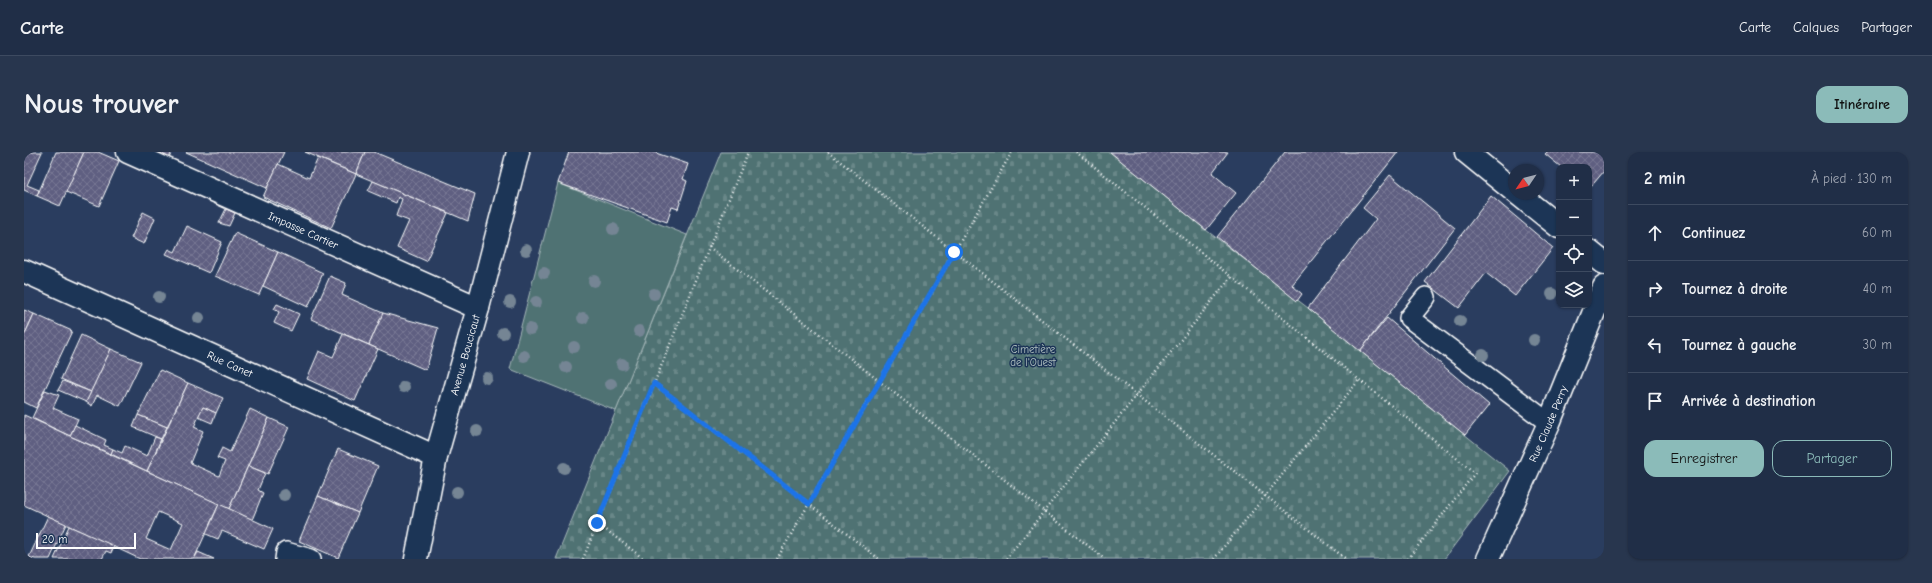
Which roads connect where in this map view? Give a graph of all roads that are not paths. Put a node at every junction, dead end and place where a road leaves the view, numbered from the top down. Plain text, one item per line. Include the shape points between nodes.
1 (128, 152) edge
2 (518, 152) edge
3 (1466, 152) edge
4 (1508, 186) edge
5 (1525, 200) edge
6 (1556, 225) edge
7 (1592, 253) edge
8 (1604, 263) edge
9 (24, 271) edge
10 (1604, 287) edge
11 (1426, 298) dead end
12 (478, 308) junction
13 (1549, 423) junction
14 (436, 457) junction
15 (284, 559) edge
16 (311, 559) edge
17 (416, 559) edge
18 (1488, 559) edge

1 - 12 street, Impasse Cartier
2 - 12 street, Avenue Boucicaut
3 - 4 street
5 - 6 street
7 - 8 street
9 - 14 street, Rue Canet
10 - 13 street, Rue Claude Perry
11 - 13 lane via 1409,318
12 - 14 street, Avenue Boucicaut
13 - 18 street, Rue Claude Perry
14 - 17 street, Avenue Boucicaut
15 - 16 lane via 286,552

